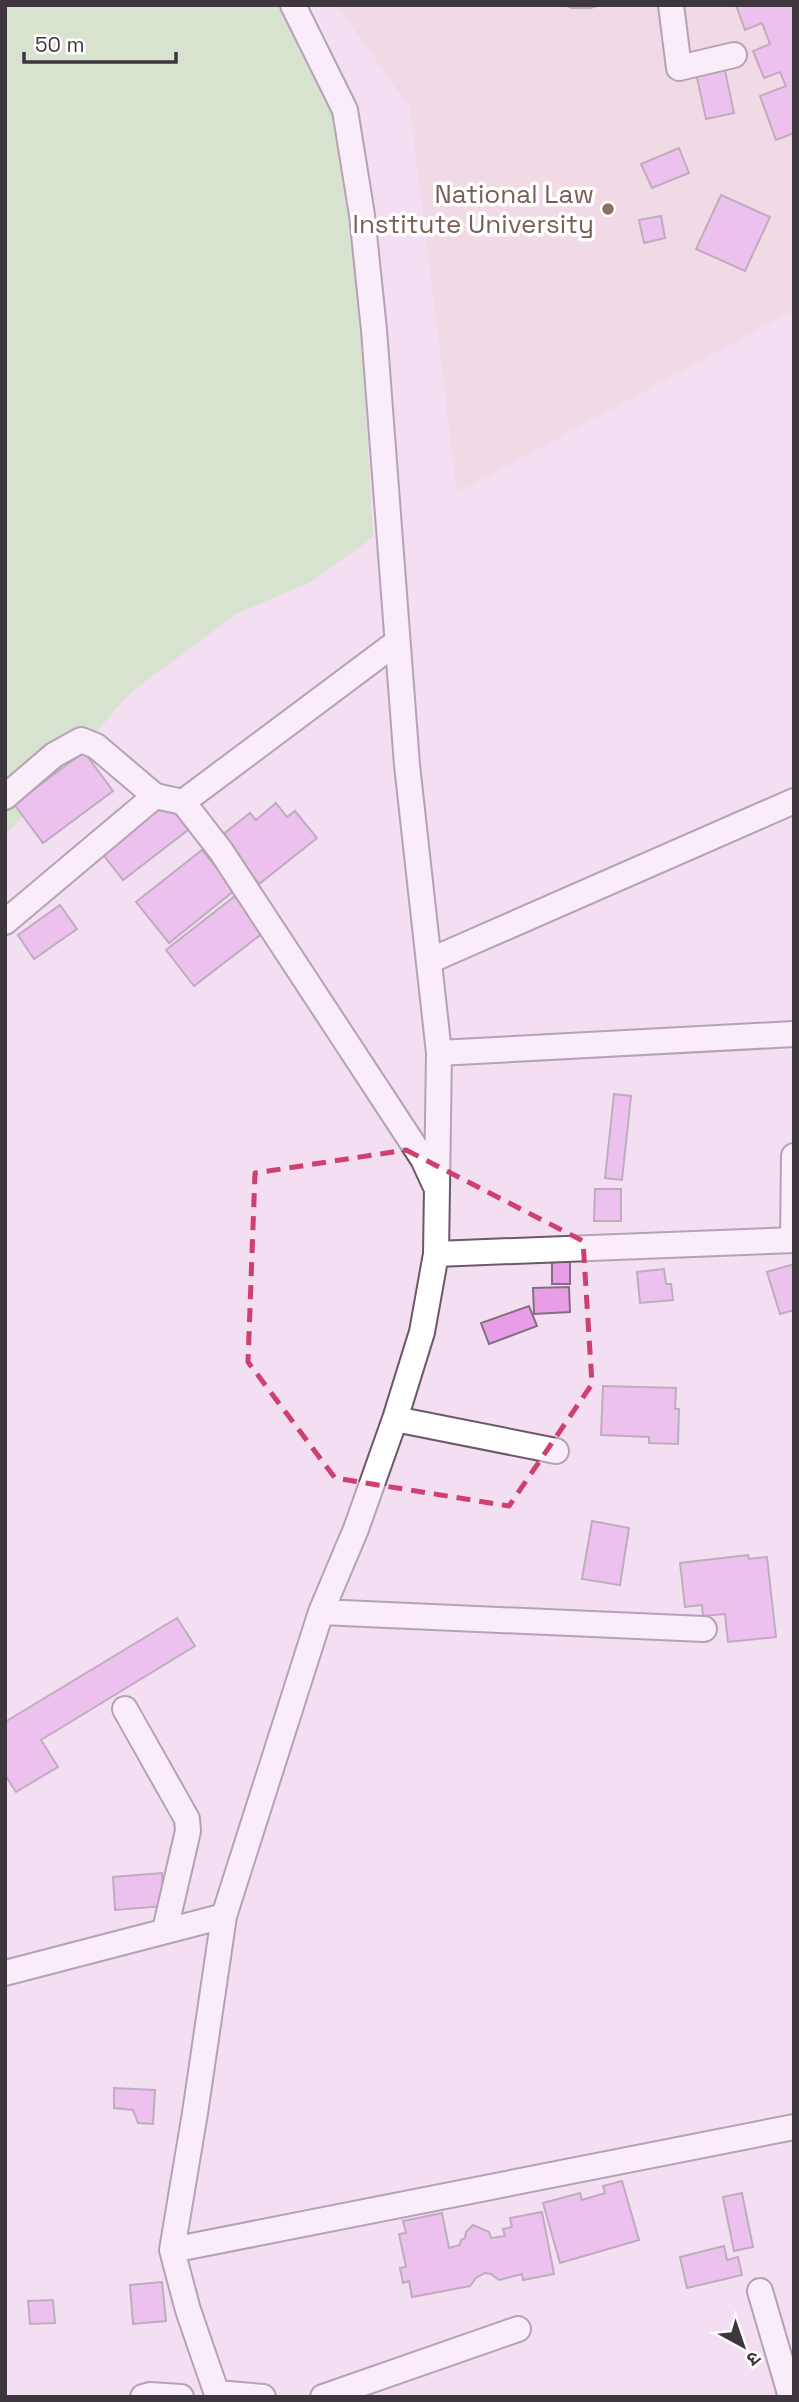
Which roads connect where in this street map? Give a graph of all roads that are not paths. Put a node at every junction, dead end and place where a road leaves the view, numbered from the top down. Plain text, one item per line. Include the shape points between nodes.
1 (293, 5) edge
2 (671, 5) edge
3 (734, 55) dead end
4 (397, 642) junction
5 (155, 796) junction
6 (5, 797) edge
7 (794, 801) edge
8 (183, 802) junction
9 (5, 922) edge
10 (429, 961) junction
11 (794, 1034) edge
12 (439, 1053) junction
13 (794, 1156) edge
14 (438, 1193) junction
15 (794, 1240) edge
16 (436, 1254) junction
17 (396, 1419) junction
18 (556, 1451) dead end
19 (321, 1612) junction
20 (704, 1629) dead end
21 (125, 1709) dead end
22 (224, 1916) junction
23 (165, 1930) junction
24 (5, 1973) edge
25 (794, 2127) edge
26 (172, 2250) junction
27 (760, 2291) dead end
28 (518, 2329) dead end
29 (217, 2395) edge
30 (143, 2397) edge
31 (181, 2397) edge
32 (263, 2397) edge
33 (323, 2397) edge
34 (791, 2397) edge

1 - 4 street via 345,110 374,330
2 - 3 street via 678,68
4 - 8 street
4 - 10 street
5 - 6 street via 96,746 80,740 54,755
5 - 8 street
5 - 9 street
7 - 10 street
8 - 14 street via 221,850 416,1147
10 - 12 street
11 - 12 street
12 - 14 street
13 - 15 street
14 - 16 street
15 - 16 street
16 - 17 street via 422,1332
17 - 18 street
17 - 19 street
19 - 20 street
19 - 22 street
21 - 23 street via 187,1819
22 - 23 street
22 - 26 street
23 - 24 street
25 - 26 street
26 - 29 street
27 - 34 street
28 - 33 street
29 - 32 street
30 - 31 street

